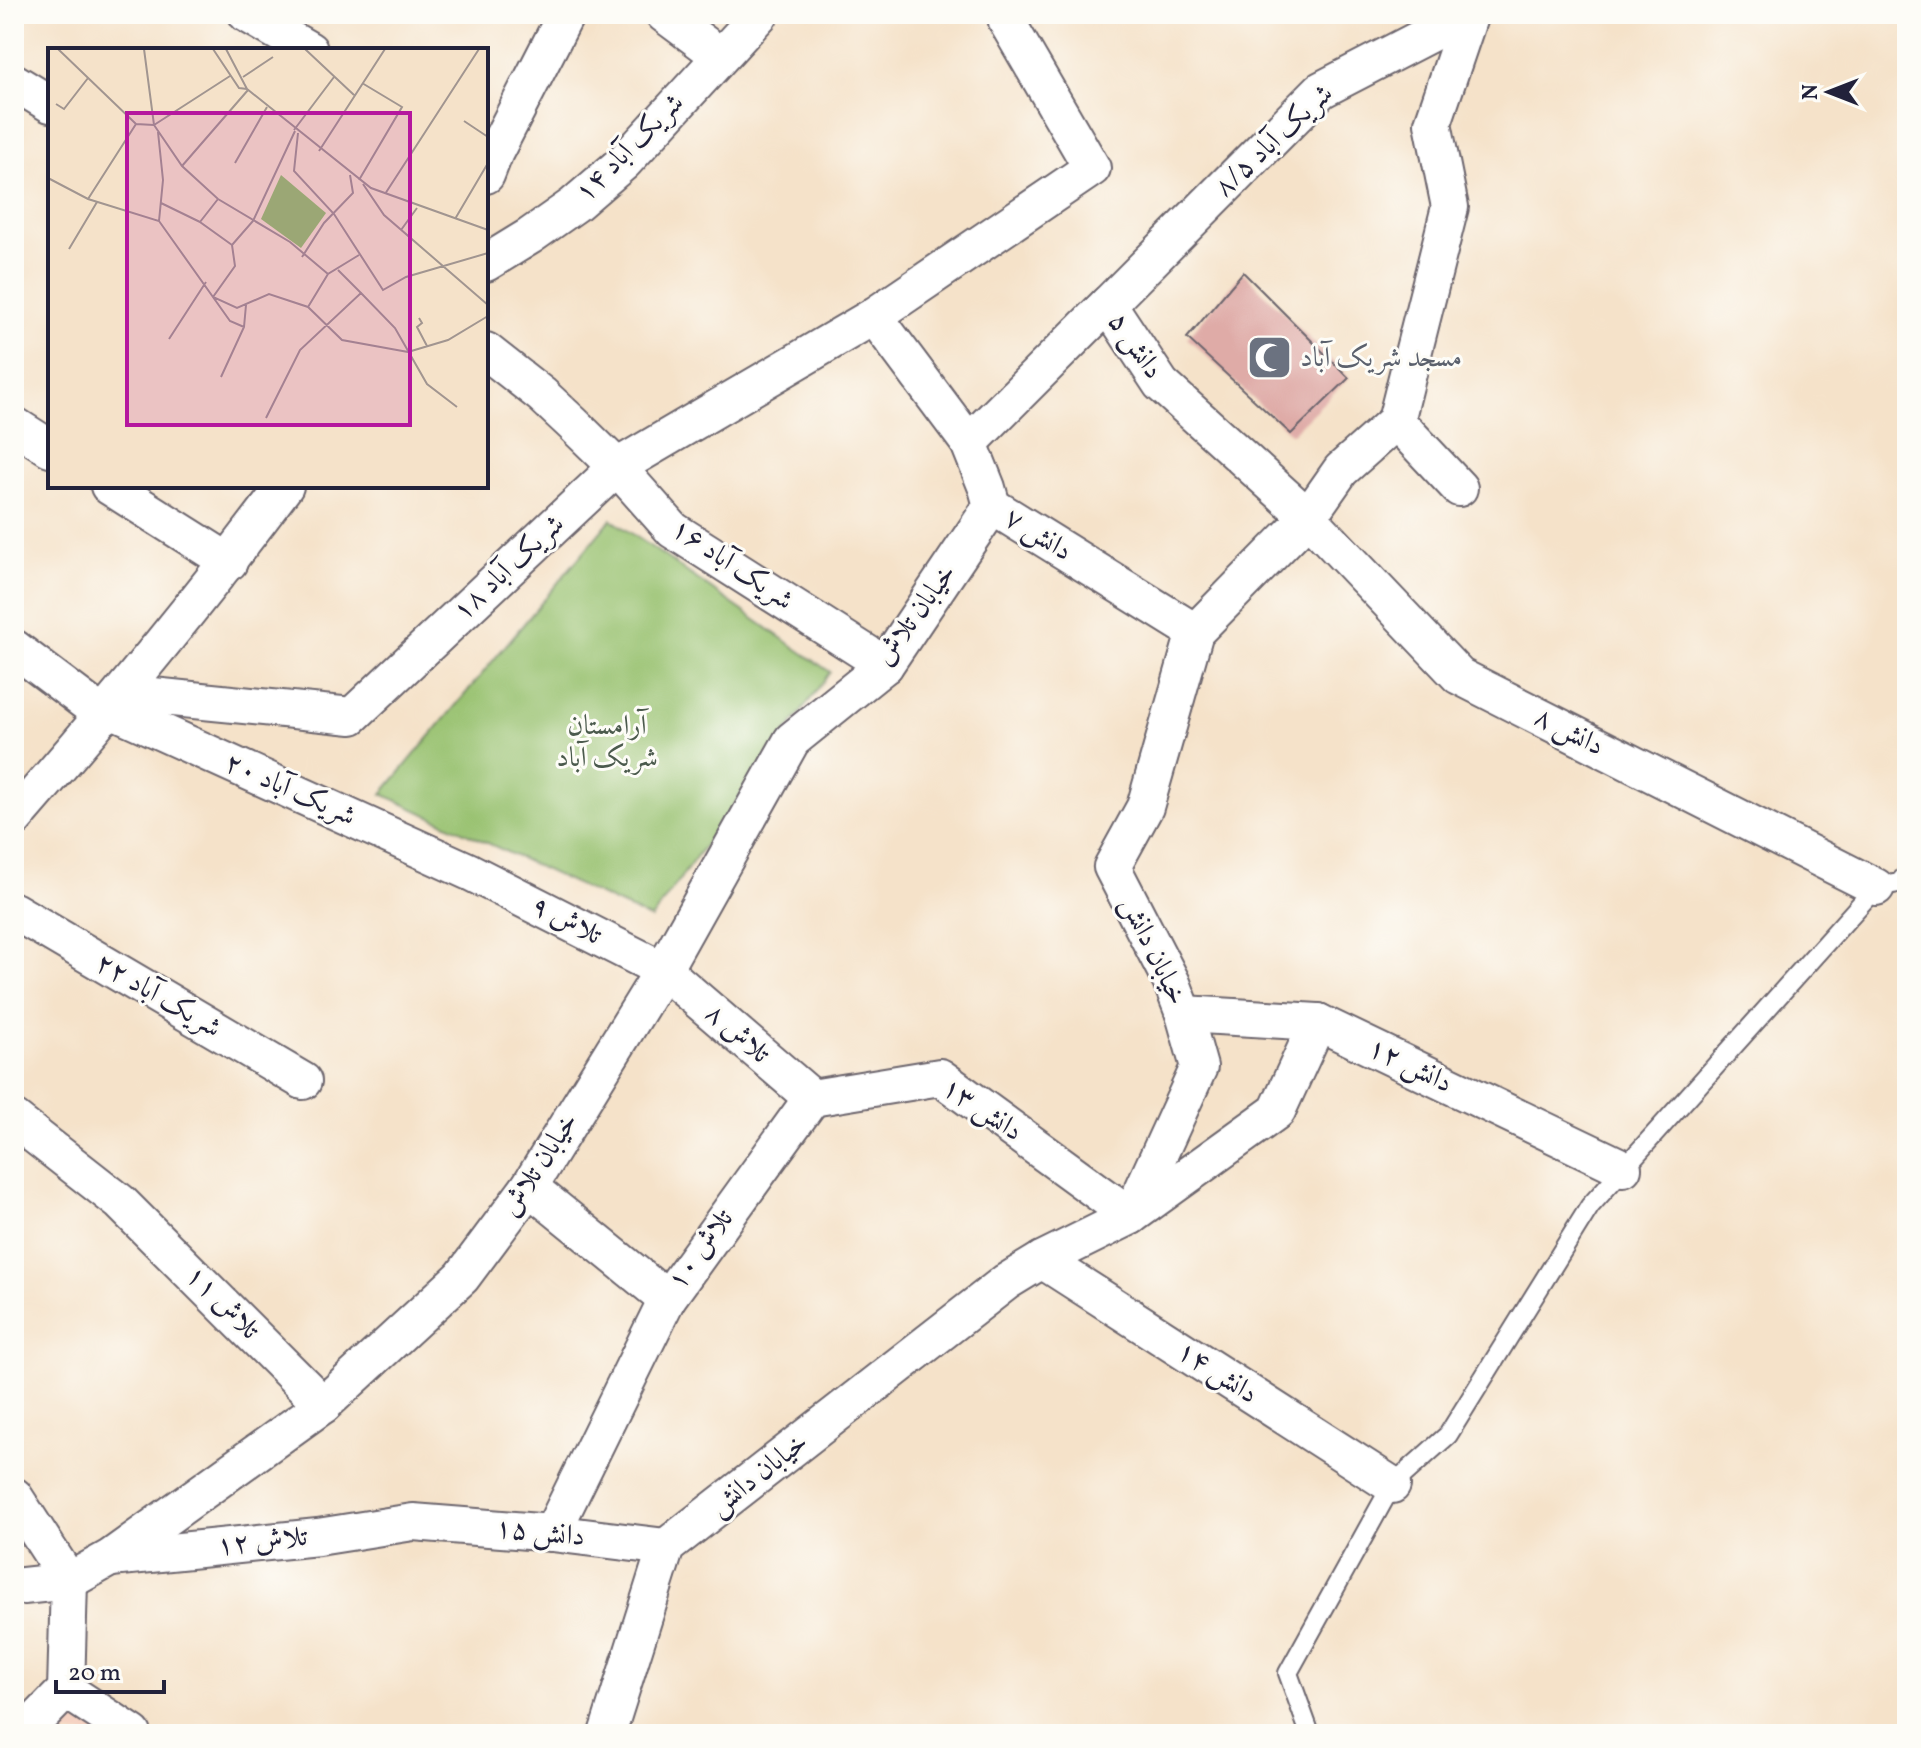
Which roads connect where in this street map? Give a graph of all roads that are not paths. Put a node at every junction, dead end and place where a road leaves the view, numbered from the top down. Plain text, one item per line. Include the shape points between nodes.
1 (247, 14) edge
2 (566, 14) edge
3 (664, 14) edge
4 (760, 14) edge
5 (1006, 14) edge
6 (1469, 14) edge
7 (306, 48) edge
8 (719, 55) junction
9 (14, 82) edge
10 (48, 103) edge
11 (489, 158) edge
12 (488, 262) edge
13 (1108, 304) junction
14 (874, 316) junction
15 (488, 353) edge
16 (1396, 421) junction
17 (14, 425) edge
18 (969, 443) junction
19 (48, 447) edge
20 (617, 467) junction
21 (112, 488) edge
22 (284, 488) edge
23 (1459, 488) dead end
24 (992, 506) junction
25 (1308, 517) junction
26 (229, 562) junction
27 (1195, 632) junction
28 (14, 648) edge
29 (885, 665) junction
30 (113, 706) junction
31 (14, 819) edge
32 (470, 872) joint
33 (1891, 880) edge
34 (14, 911) edge
35 (663, 970) junction
36 (1184, 1014) junction
37 (1318, 1022) junction
38 (303, 1081) dead end
39 (812, 1098) junction
40 (14, 1119) edge
41 (1623, 1168) junction
42 (529, 1187) junction
43 (1131, 1216) junction
44 (1042, 1260) junction
45 (667, 1299) junction
46 (323, 1405) junction
47 (1392, 1485) junction
48 (14, 1496) edge
49 (413, 1522) joint
50 (552, 1533) junction
51 (666, 1547) junction
52 (110, 1558) junction
53 (69, 1581) junction
54 (14, 1587) edge
55 (66, 1690) junction
56 (23, 1734) edge
57 (133, 1734) edge
58 (607, 1734) edge
59 (1310, 1734) edge

1 - 7 street
2 - 11 street
3 - 8 street
4 - 8 street, شریک آباد ۱۴
5 - 14 street, شریک آباد ۱۸ via 1092,168
6 - 13 street, شریک آباد ۸/۵ via 1321,90
6 - 16 street via 1433,123 1450,207
8 - 12 street, شریک آباد ۱۴ via 624,162 574,205
9 - 10 street
13 - 18 street, دانش ۵
13 - 25 street, دانش ۵ via 1161,384
14 - 18 street, دانش ۷
14 - 20 street, شریک آباد ۱۸
15 - 20 street, شریک آباد ۱۶ via 542,395
16 - 23 street
16 - 25 street, خیابان دانش via 1341,470
17 - 19 street
18 - 24 street, دانش ۷
20 - 29 street, شریک آباد ۱۶ via 673,530
20 - 30 street, شریک آباد ۱۸ via 352,716
21 - 26 street
22 - 26 street
24 - 27 street, دانش ۷
24 - 29 street, خیابان تلاش
25 - 27 street, خیابان دانش
25 - 33 street, دانش ۸ via 1459,676
26 - 30 street
27 - 36 street, خیابان دانش via 1145,807 1112,867
28 - 30 street, شریک آباد ۲۰
29 - 35 street, خیابان تلاش via 792,740
30 - 31 street
30 - 32 street, شریک آباد ۲۰
32 - 35 street, تلاش ۹
33 - 41 lane
34 - 38 street, شریک آباد ۲۲
35 - 39 street, تلاش ۸
35 - 42 street, خیابان تلاش
36 - 37 street, دانش ۱۲
36 - 43 street, خیابان دانش via 1199,1067
37 - 41 street, دانش ۱۲
37 - 43 street via 1277,1111
39 - 43 street, دانش ۱۳ via 940,1077
39 - 45 street, تلاش ۱۰
40 - 46 street, تلاش ۱۱ via 120,1202
41 - 47 lane via 1590,1206 1448,1435
42 - 45 street, تلاش ۱۰
42 - 46 street, خیابان تلاش via 462,1277
43 - 44 street, خیابان دانش
44 - 47 street, دانش ۱۴
44 - 51 street, خیابان دانش via 1006,1282
45 - 50 street
46 - 52 street, خیابان تلاش
47 - 59 lane via 1288,1673
48 - 53 street
49 - 50 street, دانش ۱۵
49 - 52 street, تلاش ۱۲
50 - 51 street, دانش ۱۵
51 - 58 street
52 - 53 street, خیابان تلاش
53 - 54 street
53 - 55 street
55 - 56 street
55 - 57 street

